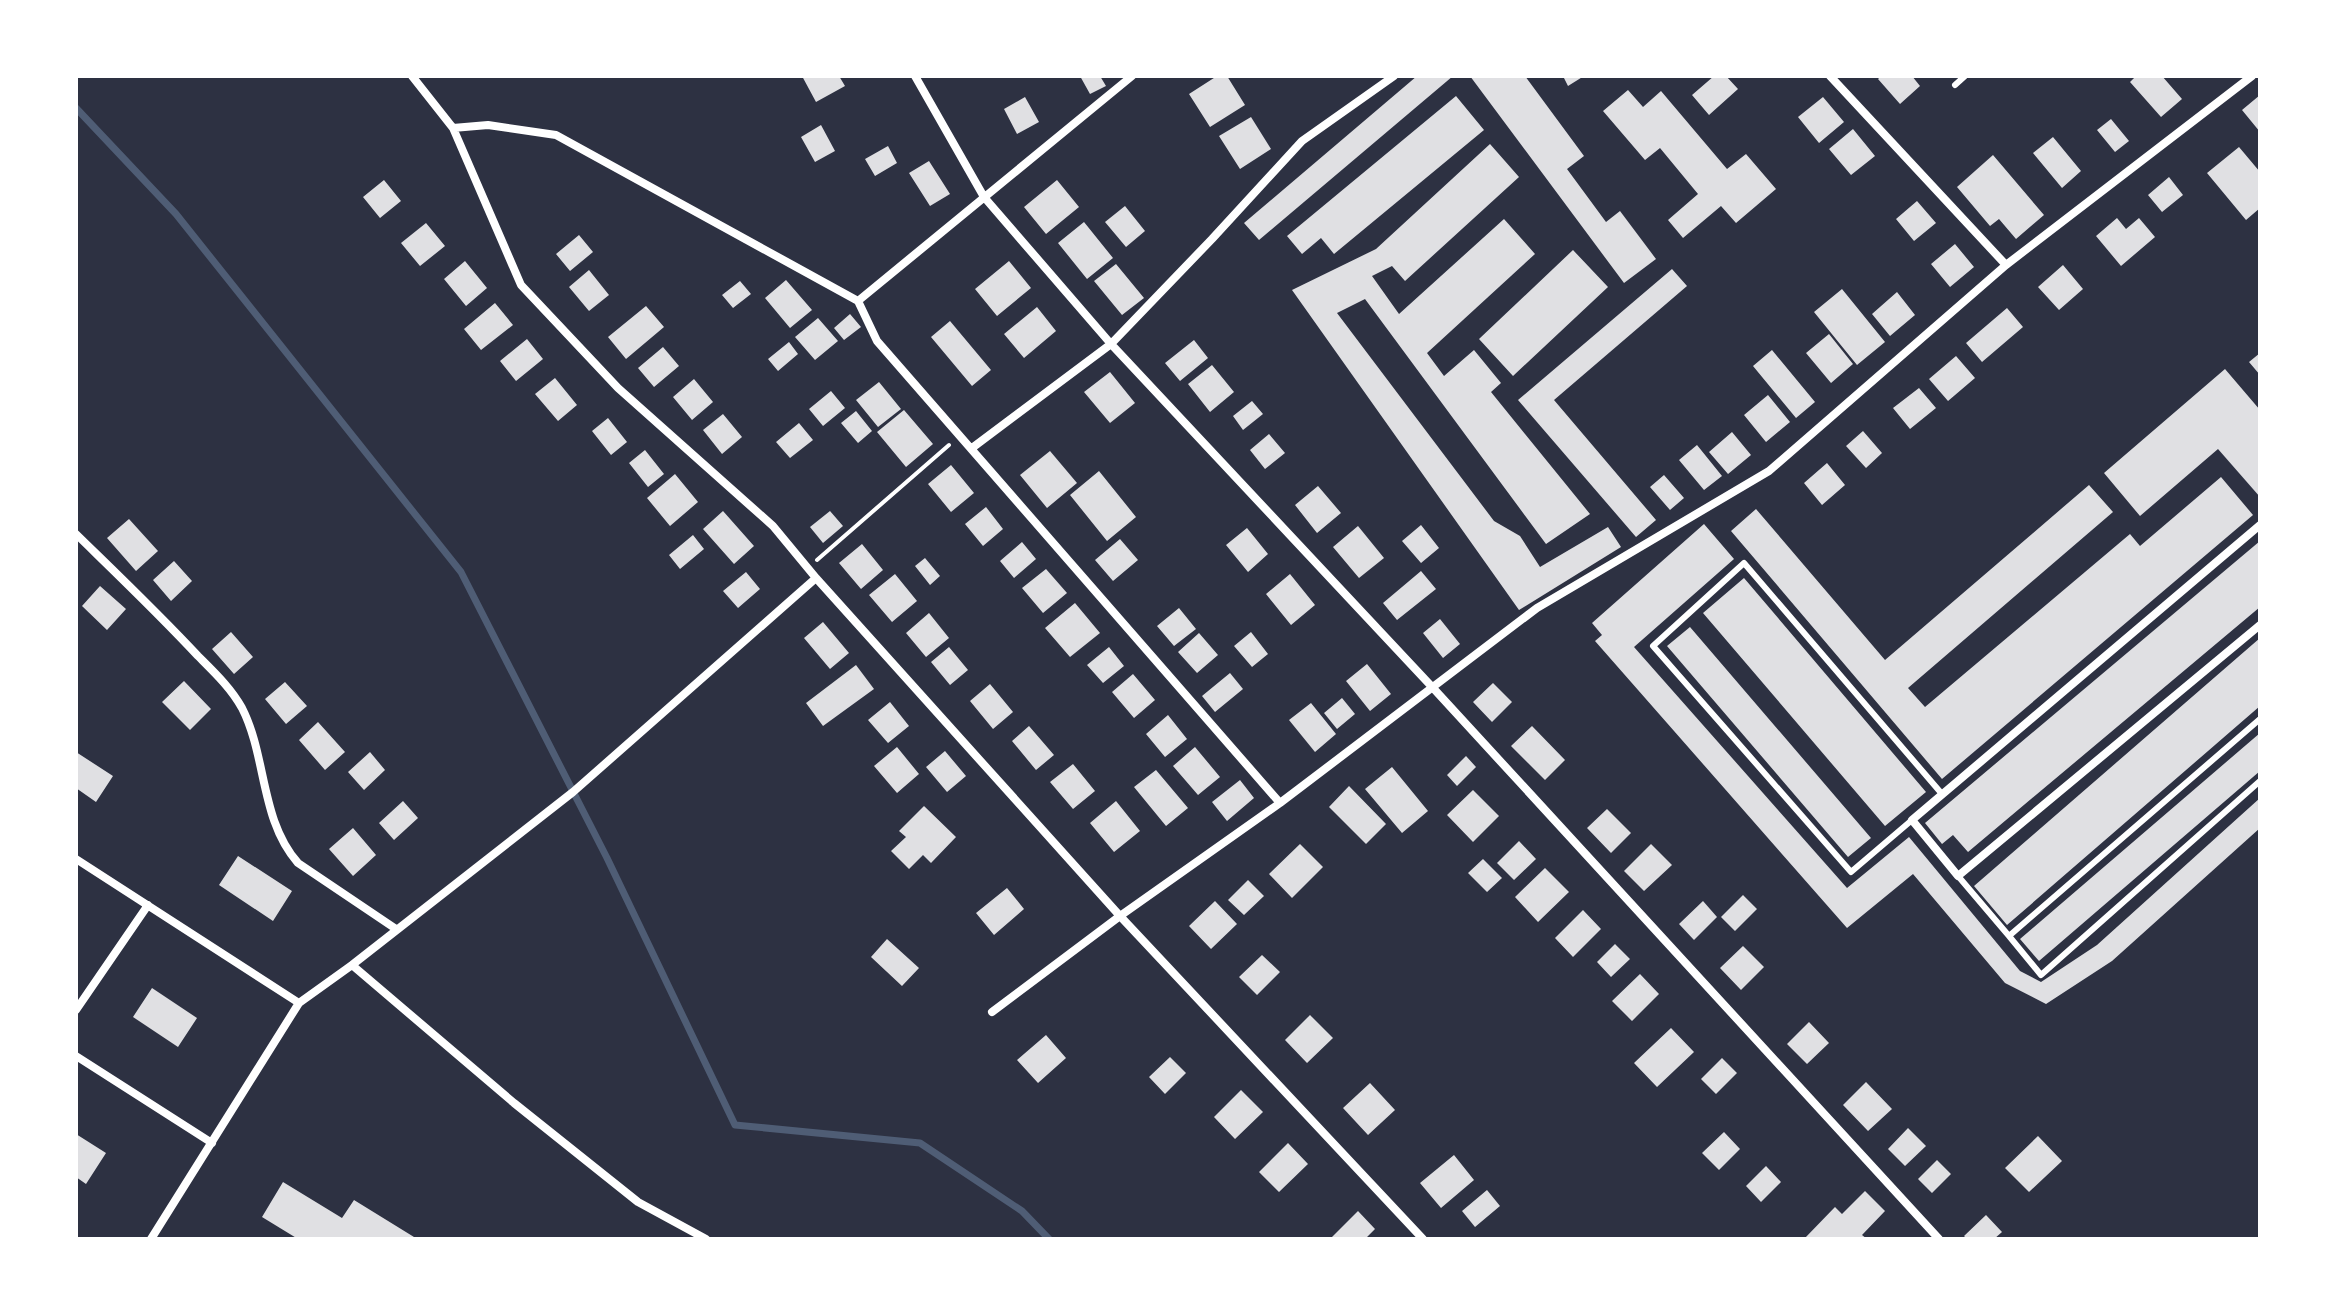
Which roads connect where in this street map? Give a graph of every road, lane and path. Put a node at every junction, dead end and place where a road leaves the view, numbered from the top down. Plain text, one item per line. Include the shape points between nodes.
1 (412, 76) edge
2 (915, 76) edge
3 (1132, 76) edge
4 (1394, 76) edge
5 (1830, 76) edge
6 (1965, 76) edge
7 (2252, 76) edge
8 (1955, 85) dead end
9 (453, 128) junction
10 (984, 197) junction
11 (2006, 265) junction
12 (858, 301) junction
13 (1111, 344) junction
14 (960, 435) junction
15 (972, 448) junction
16 (2260, 525) edge
17 (76, 534) edge
18 (808, 568) junction
19 (816, 578) junction
20 (2260, 625) edge
21 (1434, 689) junction
22 (2260, 719) edge
23 (2260, 781) edge
24 (1942, 794) junction
25 (1280, 803) junction
26 (1912, 820) junction
27 (76, 859) edge
28 (1958, 876) junction
29 (148, 905) junction
30 (1120, 916) junction
31 (396, 929) junction
32 (2009, 936) junction
33 (352, 965) junction
34 (299, 1003) junction
35 (76, 1010) edge
36 (992, 1012) dead end
37 (76, 1056) edge
38 (212, 1143) junction
39 (151, 1239) edge
40 (706, 1239) edge
41 (1423, 1239) edge
42 (1939, 1239) edge

1 - 9 street
2 - 10 street
3 - 10 street
4 - 13 street via 1302,141
5 - 11 street
6 - 8 lane
7 - 11 street
9 - 12 street via 488,125 556,135
9 - 18 street via 521,285 618,388 773,526
10 - 12 street
10 - 13 street
11 - 21 street via 1769,471 1537,608
12 - 14 street via 877,341
13 - 15 street
13 - 21 street
14 - 15 street
14 - 18 path
15 - 25 street
16 - 24 street
17 - 31 street via 174,629 240,704 285,848 298,863
18 - 19 street
19 - 30 street
19 - 31 street via 573,792
20 - 28 street
21 - 25 street
21 - 42 street
22 - 32 lane
23 - 32 lane via 2041,975
24 - 26 street
24 - 26 lane via 1744,563 1653,646 1851,872
25 - 30 street
26 - 28 street
27 - 29 street
28 - 32 lane
29 - 34 street
29 - 35 street
30 - 36 street
30 - 41 street
31 - 33 street
33 - 34 street
33 - 40 street via 638,1202
34 - 38 street
37 - 38 street
38 - 39 street

